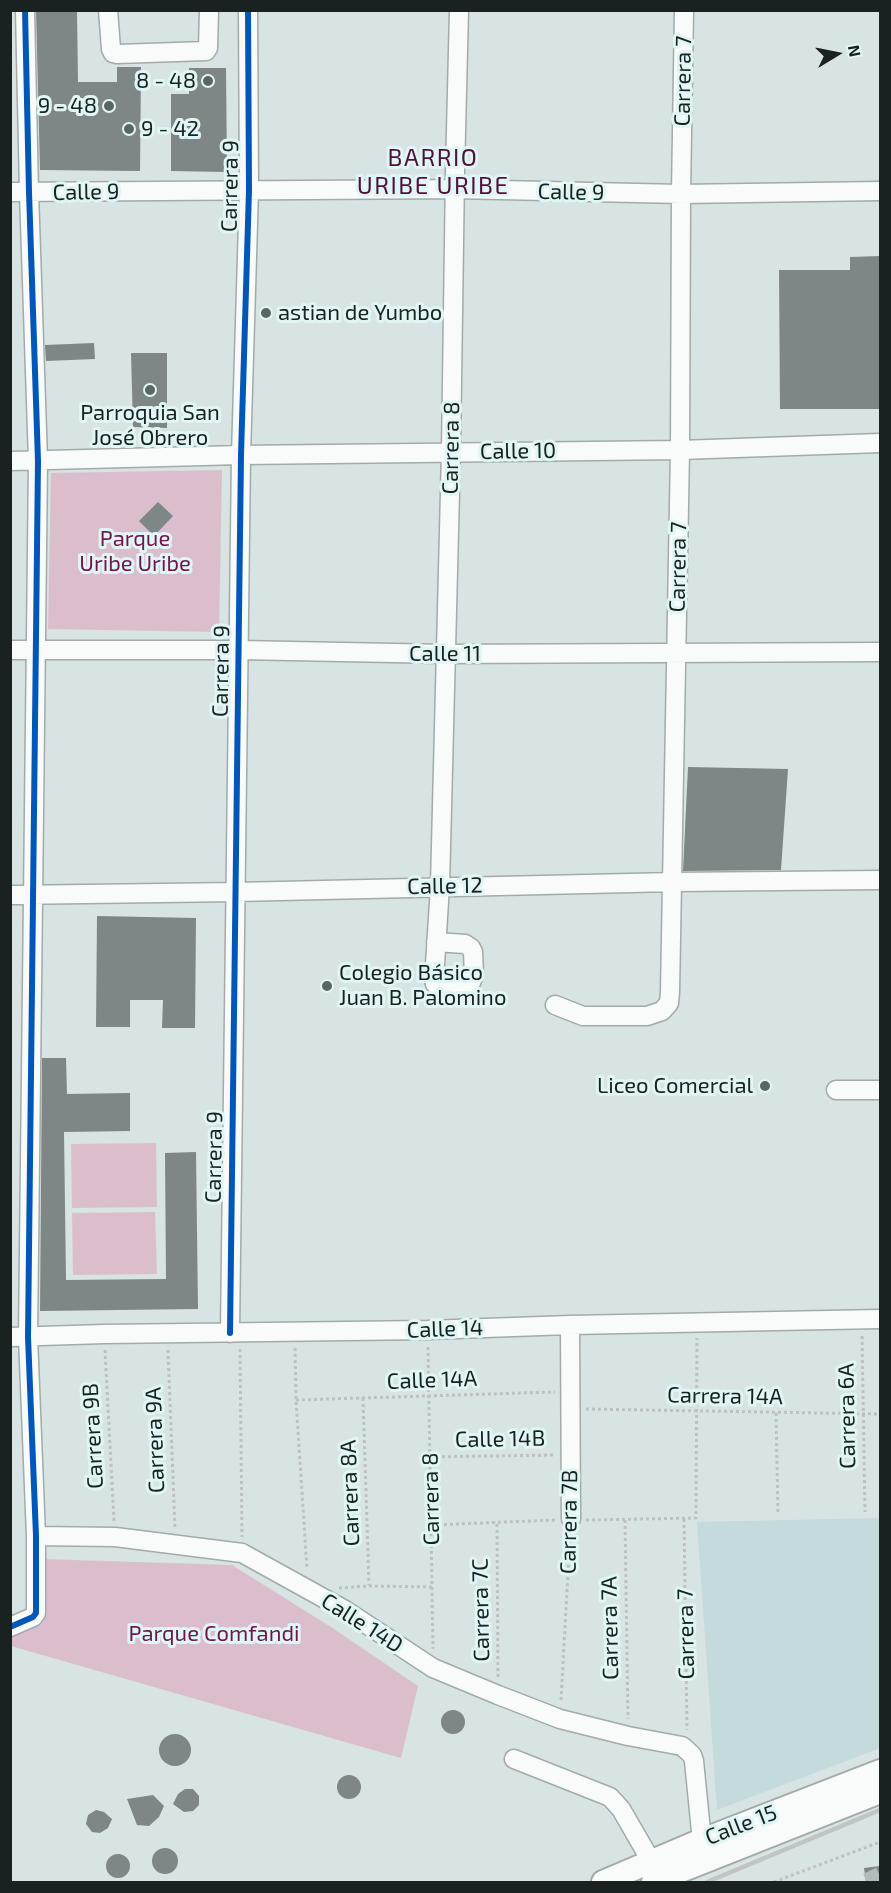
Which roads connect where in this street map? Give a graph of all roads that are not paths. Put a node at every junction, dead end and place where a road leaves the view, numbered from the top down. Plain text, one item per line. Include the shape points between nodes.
1 (25, 10) edge
2 (108, 10) edge
3 (209, 10) edge
4 (248, 10) edge
5 (459, 10) edge
6 (684, 10) edge
7 (455, 189) junction
8 (249, 190) junction
9 (880, 191) edge
10 (20, 192) edge
11 (681, 194) junction
12 (880, 442) edge
13 (680, 450) junction
14 (451, 452) junction
15 (241, 455) junction
16 (10, 461) edge
17 (38, 461) junction
18 (10, 650) edge
19 (37, 650) junction
20 (239, 650) junction
21 (880, 652) edge
22 (676, 653) junction
23 (446, 654) junction
24 (880, 880) edge
25 (674, 882) junction
26 (440, 886) junction
27 (236, 892) junction
28 (10, 895) edge
29 (34, 895) junction
30 (436, 942) dead end
31 (555, 1005) dead end
32 (836, 1090) dead end
33 (880, 1090) edge
34 (880, 1319) edge
35 (570, 1325) junction
36 (235, 1333) junction
37 (19, 1337) edge
38 (571, 1520) road end
39 (36, 1536) junction
40 (10, 1627) edge
41 (514, 1759) dead end
42 (880, 1771) edge
43 (880, 1792) edge
44 (704, 1851) junction
45 (653, 1875) edge
46 (603, 1882) edge

1 - 10 street
2 - 3 street via 111,49 117,54 206,51
4 - 8 street, Carrera 9
5 - 7 street, Carrera 8
6 - 11 street, Carrera 7
7 - 8 street, Calle 9
7 - 11 street, Calle 9
7 - 14 street, Carrera 8
8 - 10 street, Calle 9
8 - 15 street, Carrera 9
9 - 11 street, Calle 9
10 - 17 street
11 - 13 street, Carrera 7
12 - 13 street, Calle 10
13 - 14 street, Calle 10
13 - 22 street, Carrera 7
14 - 15 street, Calle 10
14 - 23 street, Carrera 8
15 - 17 street, Calle 10
15 - 20 street, Carrera 9
16 - 17 street, Calle 10
17 - 19 street
18 - 19 street, Calle 11
19 - 20 street, Calle 11
19 - 29 street
20 - 23 street, Calle 11
20 - 27 street, Carrera 9
21 - 22 street, Calle 11
22 - 23 street, Calle 11
22 - 25 street, Carrera 7
23 - 26 street, Carrera 8
24 - 25 street, Calle 12
25 - 26 street, Calle 12
25 - 31 street, Carrera 7 via 669,1003 662,1011 647,1016 590,1017
26 - 27 street, Calle 12
26 - 30 street, Carrera 8
27 - 29 street, Calle 12
27 - 36 street, Carrera 9
28 - 29 street, Calle 12
29 - 37 street
32 - 33 street
34 - 35 street, Calle 14
35 - 36 street, Calle 14
35 - 38 street, Carrera 7B
36 - 37 street, Calle 14
37 - 39 street
39 - 40 street via 36,1613
39 - 44 street, Calle 14D via 115,1538 242,1553 345,1610 433,1668 560,1719 685,1748 694,1761
41 - 45 street via 610,1797 621,1809
42 - 44 main road, Calle 15
43 - 44 main road, Calle 15
44 - 45 main road, Calle 15
45 - 46 main road, Calle 15

